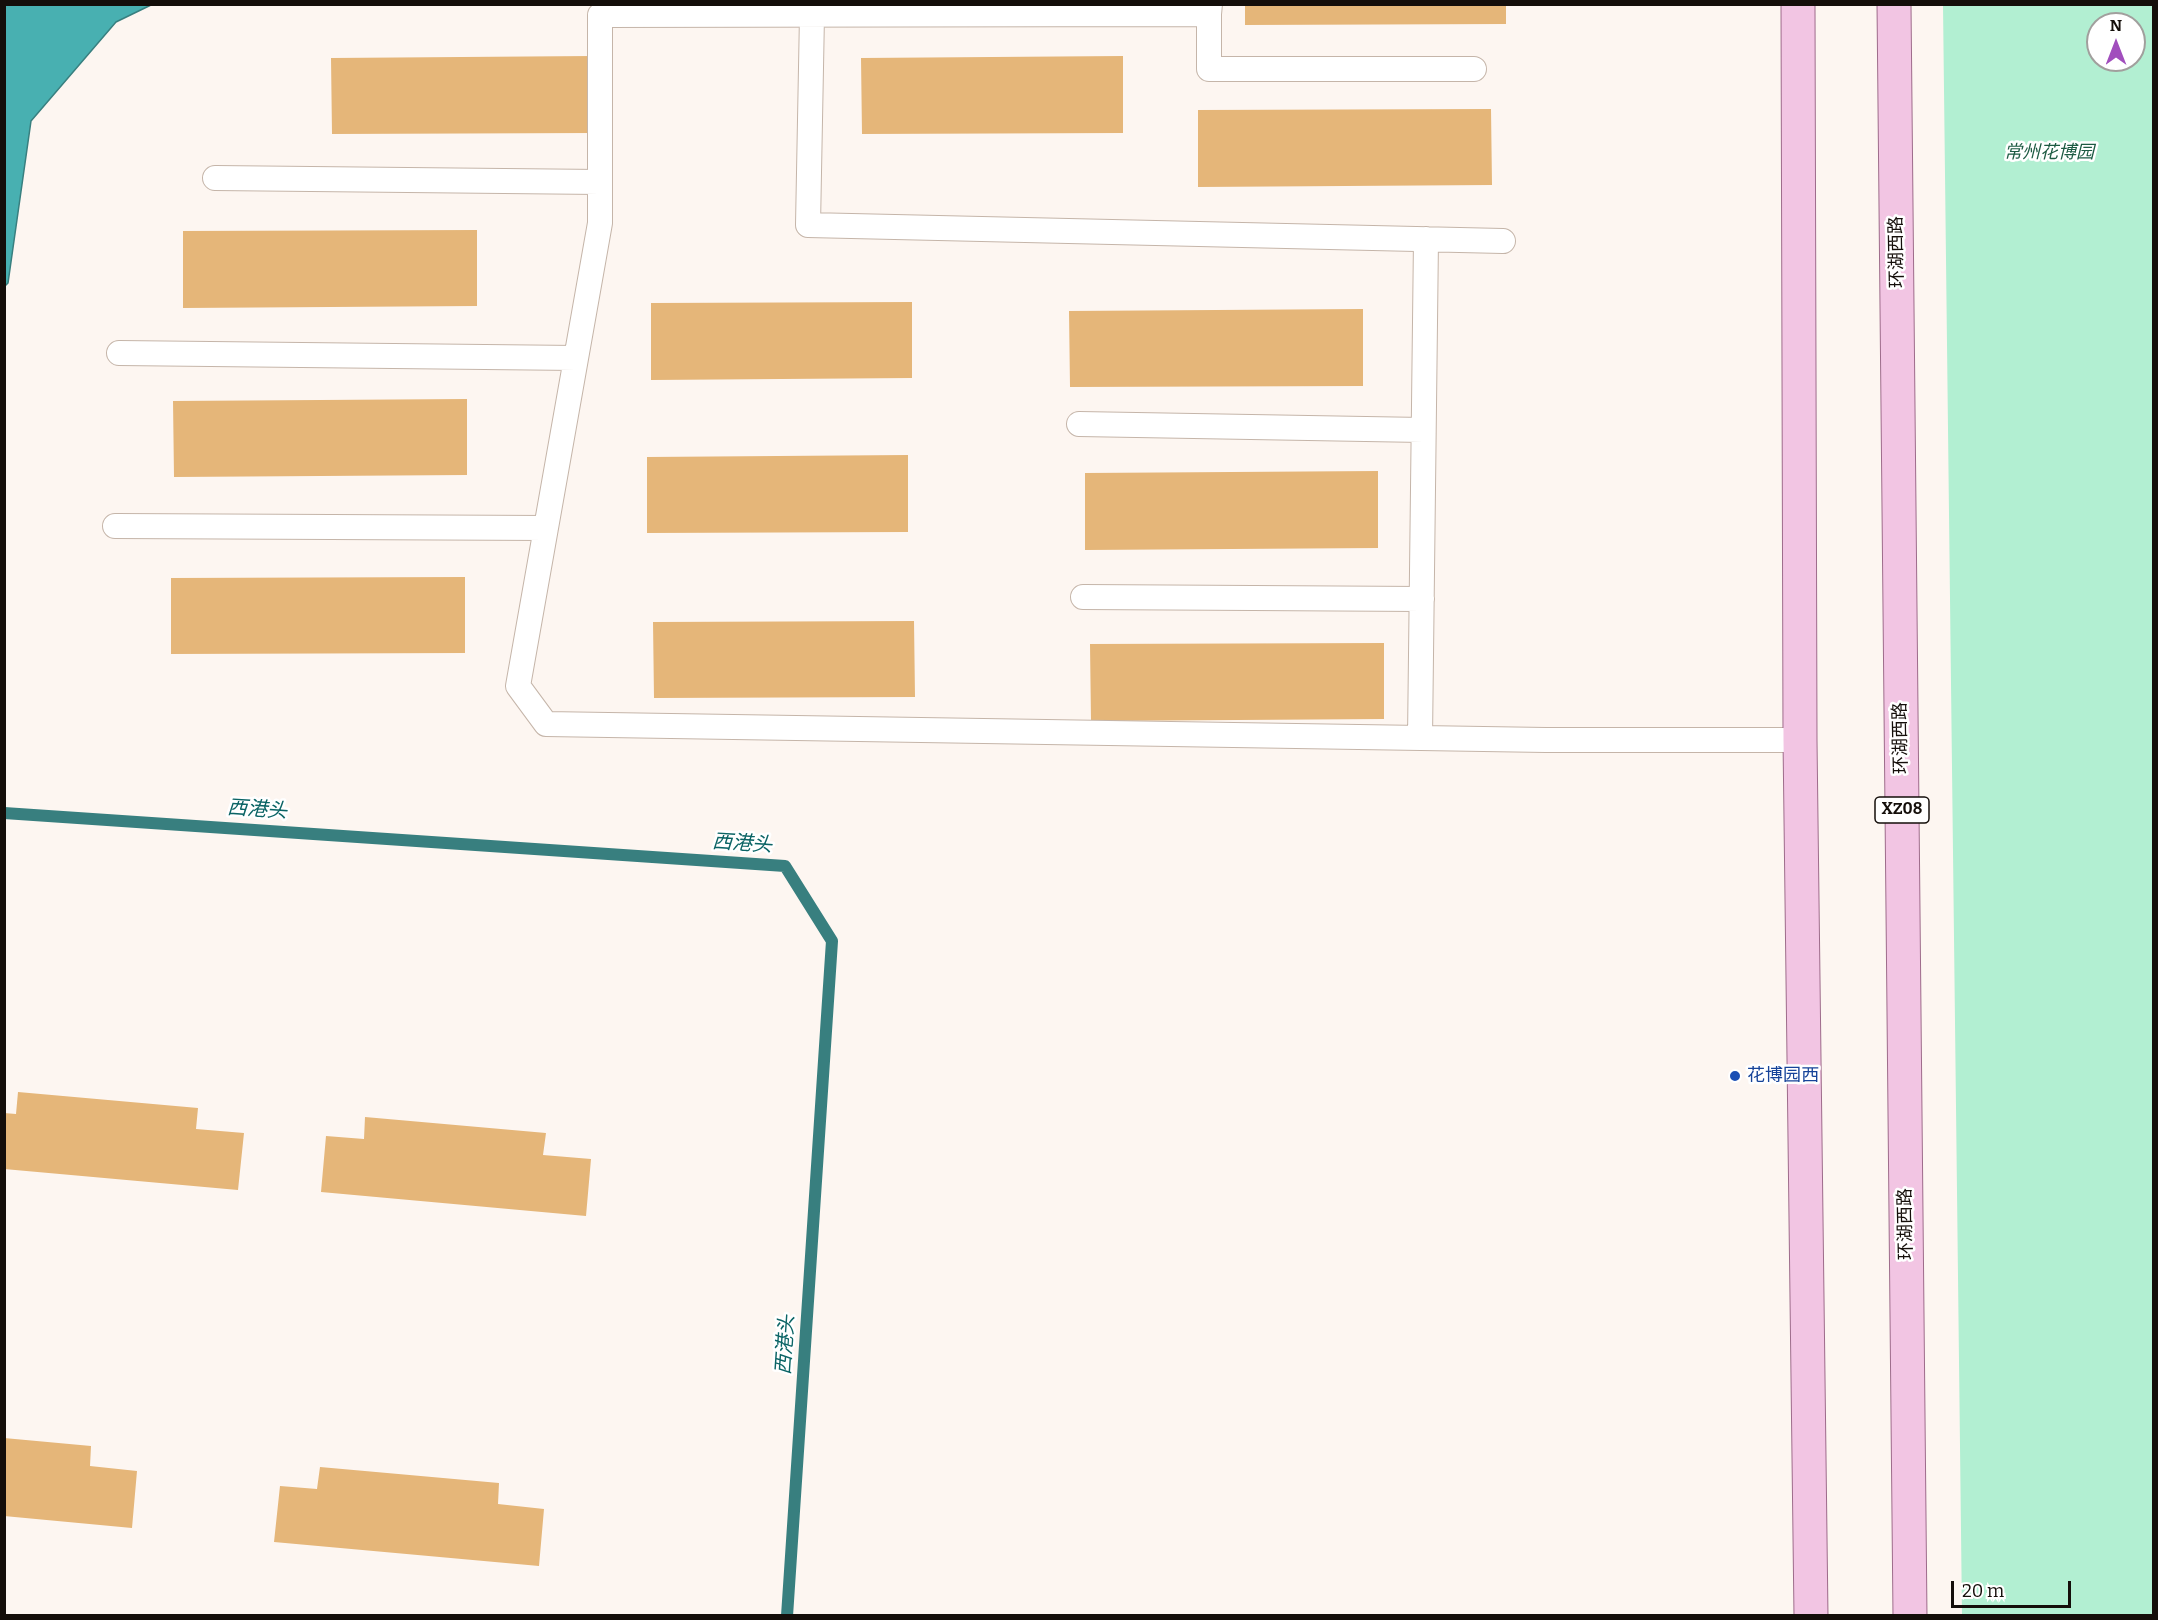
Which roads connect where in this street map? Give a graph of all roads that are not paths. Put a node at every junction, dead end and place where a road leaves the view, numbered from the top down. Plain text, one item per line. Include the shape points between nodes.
1 (1798, 4) edge
2 (1894, 4) edge
3 (1209, 9) edge
4 (812, 15) junction
5 (1474, 69) dead end
6 (215, 178) dead end
7 (600, 182) junction
8 (1426, 239) junction
9 (1503, 241) dead end
10 (119, 353) dead end
11 (576, 358) junction
12 (1079, 424) dead end
13 (1423, 430) junction
14 (115, 526) dead end
15 (546, 528) junction
16 (1083, 597) dead end
17 (1422, 599) junction
18 (1420, 738) junction
19 (1800, 740) junction
20 (1811, 1616) edge
21 (1910, 1616) edge

1 - 19 main road
2 - 21 main road, 环湖西路 / XZ08
3 - 4 lane
3 - 5 lane via 1209,69
4 - 7 lane via 600,15
4 - 8 lane via 808,225
6 - 7 lane
7 - 11 lane via 600,222
8 - 9 lane
8 - 13 lane
10 - 11 lane
11 - 15 lane
12 - 13 lane
13 - 17 lane
14 - 15 lane
15 - 18 lane via 518,686 546,724
16 - 17 lane
17 - 18 lane
18 - 19 lane
19 - 20 main road

